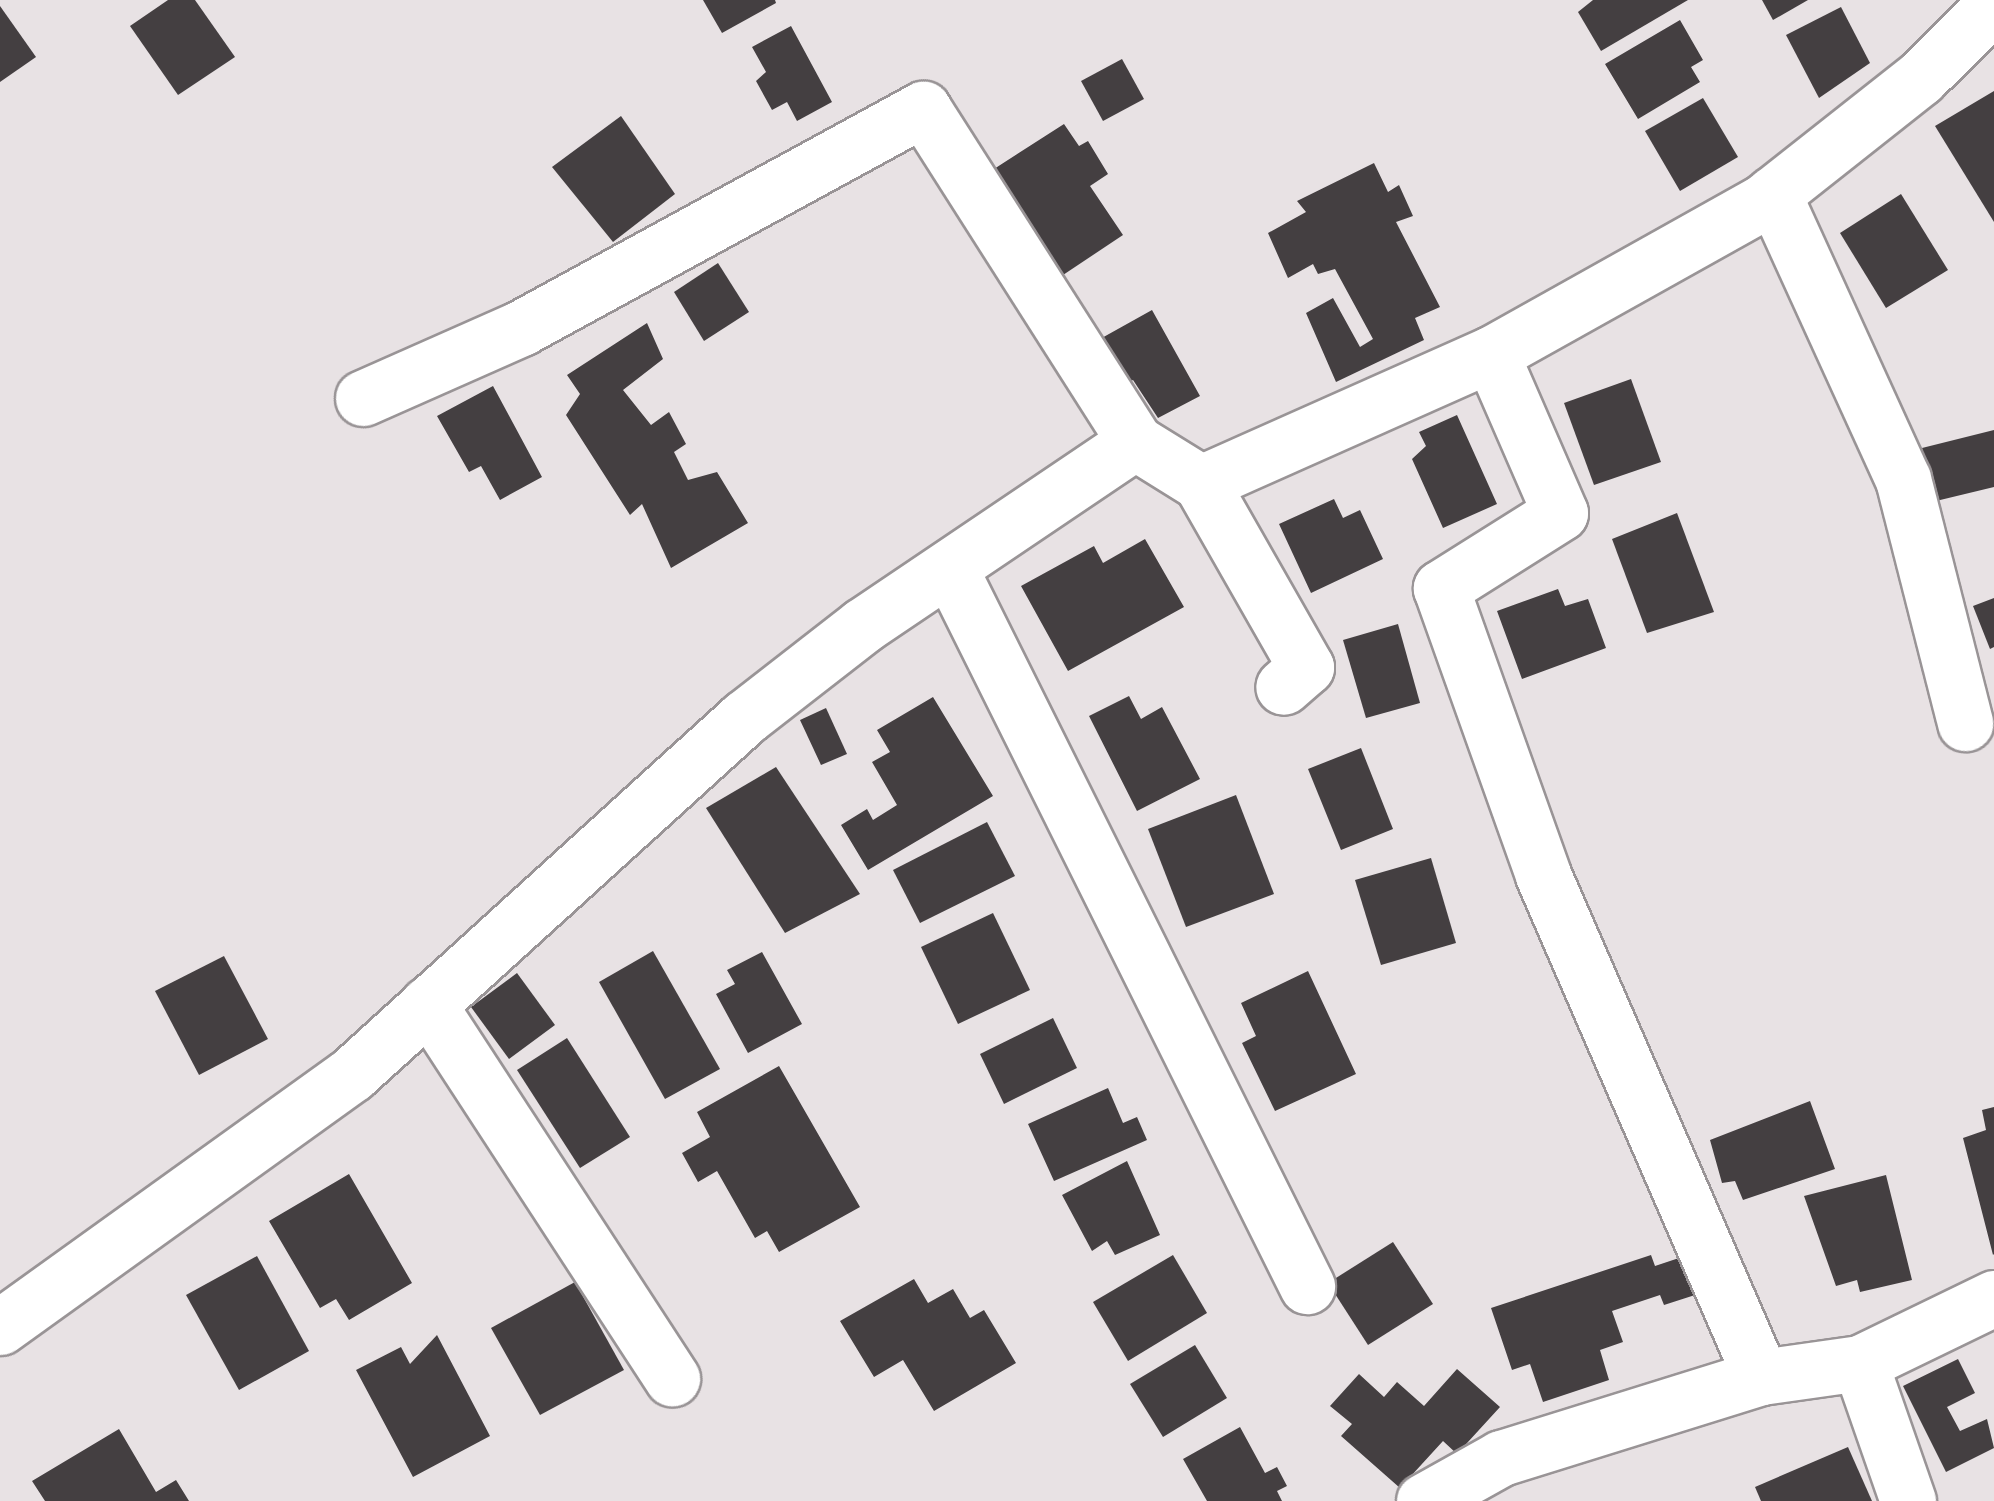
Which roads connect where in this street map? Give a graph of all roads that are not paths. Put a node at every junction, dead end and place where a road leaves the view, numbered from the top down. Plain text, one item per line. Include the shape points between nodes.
1 (1994, 5) edge
2 (1773, 194) junction
3 (1490, 354) junction
4 (364, 398) dead end
5 (1134, 442) junction
6 (1200, 483) junction
7 (950, 571) junction
8 (1283, 688) dead end
9 (1966, 723) dead end
10 (428, 1004) junction
11 (1307, 1286) dead end
12 (1994, 1298) edge
13 (0, 1327) edge
14 (1860, 1363) junction
15 (1761, 1377) junction
16 (672, 1379) dead end
17 (1424, 1501) edge
18 (1908, 1501) edge

1 - 2 street via 1920,78
2 - 3 street
2 - 9 street via 1903,478
3 - 6 street
3 - 15 street via 1560,513 1441,588 1543,876
4 - 5 street via 520,328 923,109
5 - 6 street
5 - 7 street
6 - 8 street via 1306,667
7 - 10 street via 862,626 744,718
7 - 11 street
10 - 13 street via 352,1074
10 - 16 street
12 - 14 street
14 - 15 street
14 - 18 street
15 - 17 street via 1501,1458

